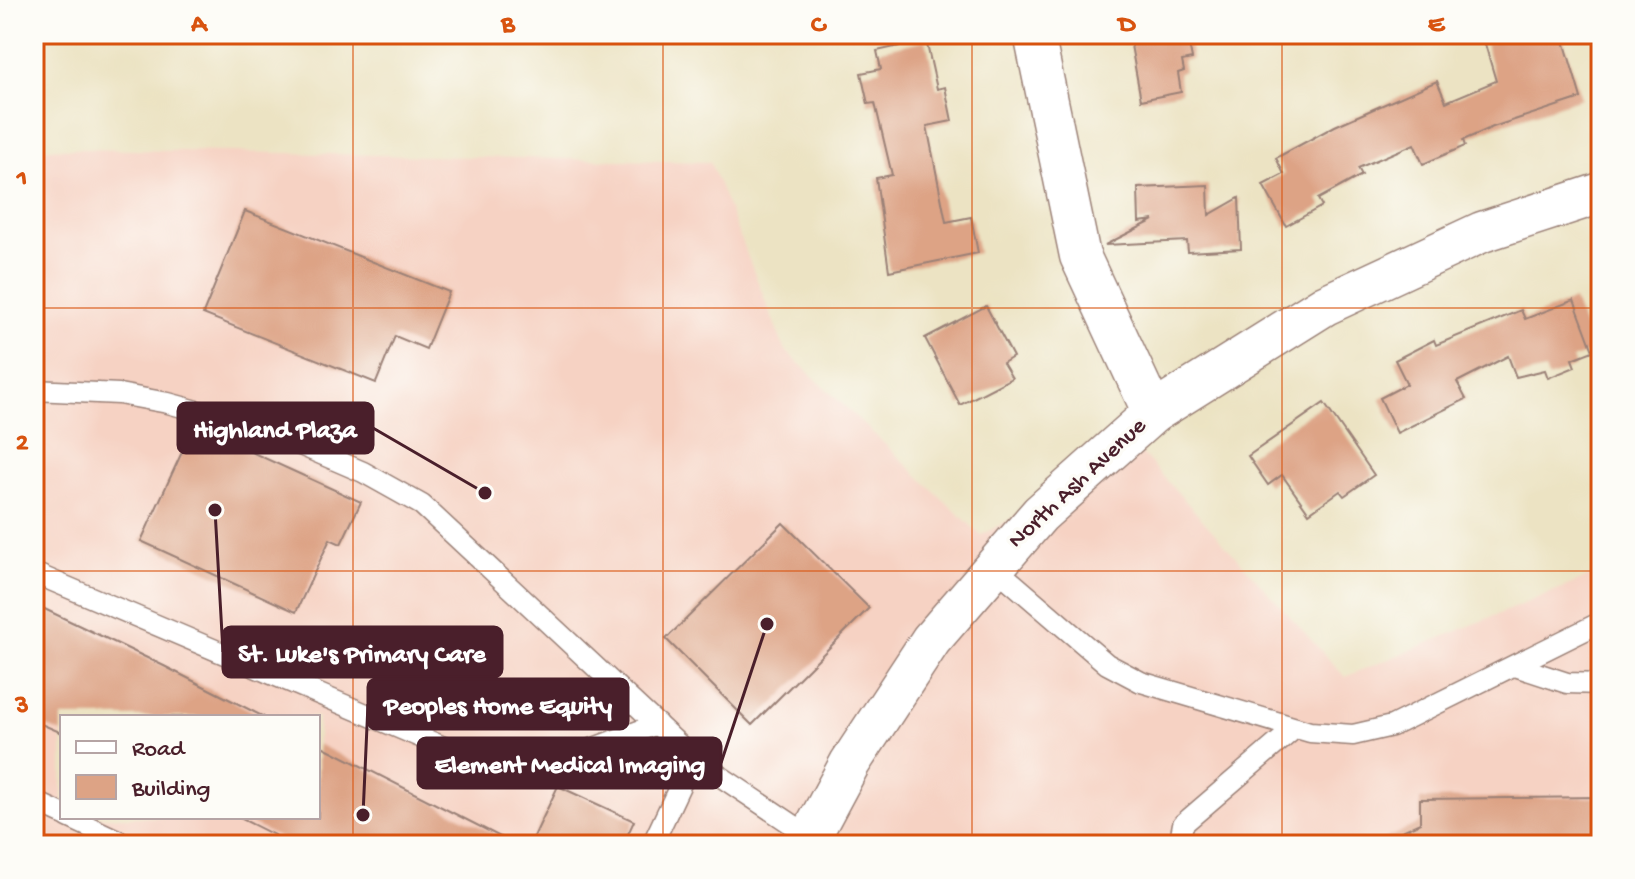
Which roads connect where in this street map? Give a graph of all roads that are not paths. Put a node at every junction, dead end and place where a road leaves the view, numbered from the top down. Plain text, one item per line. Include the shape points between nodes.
1 (1034, 34) edge
2 (1601, 193) edge
3 (34, 390) edge
4 (1153, 413) junction
5 (993, 566) junction
6 (34, 573) edge
7 (1601, 622) edge
8 (1515, 666) junction
9 (1601, 684) edge
10 (657, 724) junction
11 (1295, 728) junction
12 (693, 758) junction
13 (34, 801) edge
14 (60, 813) edge
15 (72, 819) edge
16 (808, 841) edge
17 (128, 845) edge
18 (652, 845) edge
19 (1179, 845) edge

1 - 4 street, North Ash Avenue via 1080,256
2 - 4 street via 1482,232 1325,305
3 - 10 lane via 119,394 168,403 263,429 363,472 422,505
4 - 5 street, North Ash Avenue via 1040,514
5 - 11 lane via 1107,664 1141,682
5 - 16 street, North Ash Avenue via 931,640 888,703
6 - 10 lane via 453,751 573,756
7 - 8 lane
8 - 9 lane via 1567,683
8 - 11 lane via 1392,726 1353,735
10 - 12 lane
11 - 19 lane via 1183,824
12 - 16 lane
12 - 18 lane
13 - 14 lane
15 - 17 lane

